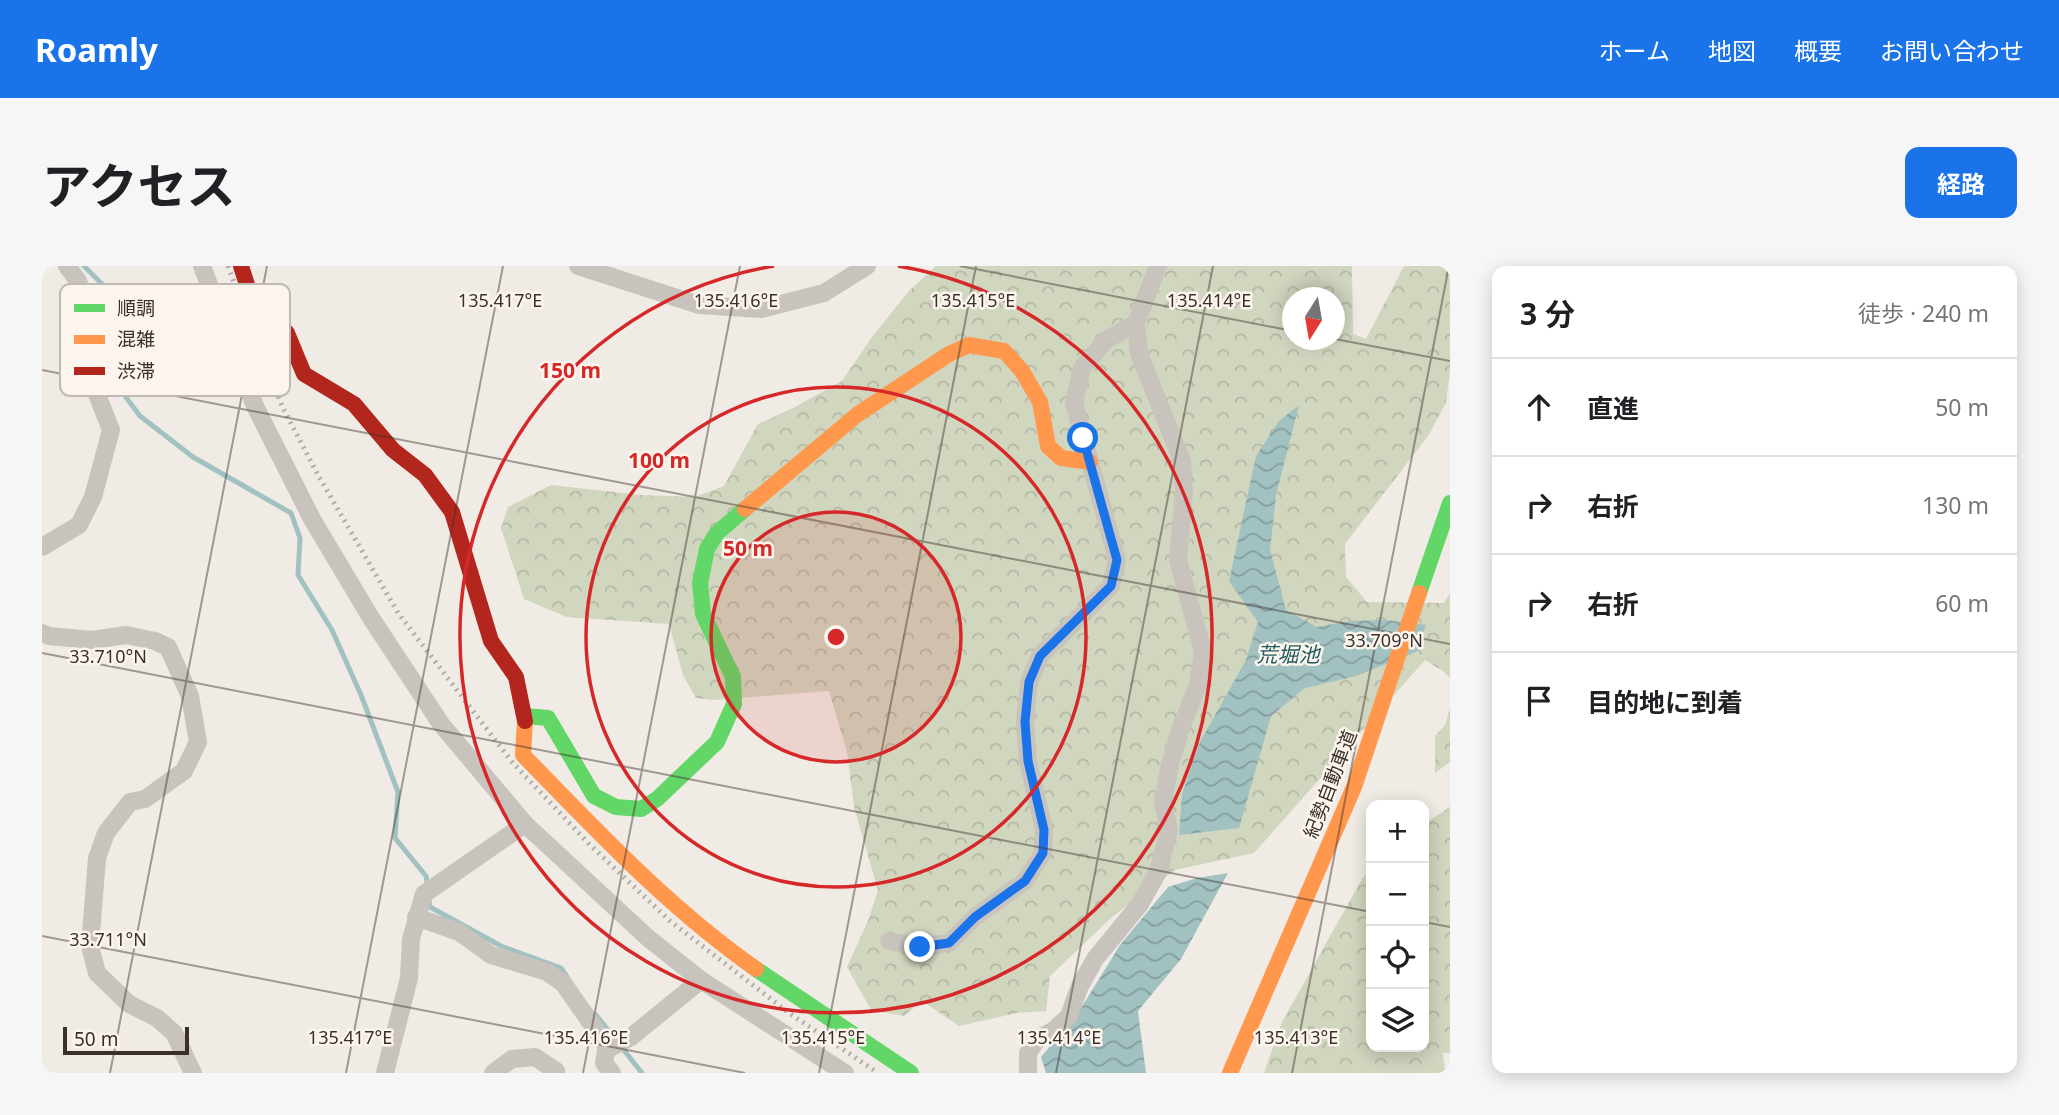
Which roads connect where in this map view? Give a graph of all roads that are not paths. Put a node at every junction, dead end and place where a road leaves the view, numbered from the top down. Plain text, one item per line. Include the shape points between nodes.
1 (67, 266) edge
2 (202, 266) edge
3 (241, 266) edge
4 (578, 266) edge
5 (867, 266) edge
6 (1158, 266) edge
7 (79, 284) edge
8 (209, 284) edge
9 (247, 284) edge
10 (1136, 323) junction
11 (290, 340) edge
12 (98, 396) edge
13 (251, 396) edge
14 (1090, 462) junction
15 (1450, 503) edge
16 (42, 547) edge
17 (42, 633) edge
18 (525, 716) junction
19 (525, 824) junction
20 (416, 917) junction
21 (888, 941) dead end
22 (701, 980) junction
23 (606, 1050) junction
24 (1232, 1068) edge
25 (193, 1073) edge
26 (386, 1073) edge
27 (493, 1073) edge
28 (556, 1073) edge
29 (612, 1073) edge
30 (845, 1073) edge
31 (911, 1073) edge
32 (1028, 1073) edge

1 - 7 street
2 - 8 street
3 - 9 main road
4 - 5 street via 699,305 761,309 824,293
6 - 10 street
10 - 14 street via 1106,340 1082,368 1073,403
10 - 32 street via 1139,353 1182,461 1178,560 1203,651 1198,685 1170,764 1163,802 1169,829 1159,870 1140,904 1095,960 1069,1016 1037,1040 1028,1053
11 - 18 main road via 304,374 354,404 393,450 425,475 452,512 491,641 516,677
12 - 16 street via 111,430 93,497 79,525
13 - 19 street via 312,519 370,618 441,724
14 - 18 main road via 1061,458 1048,446 1040,402 1004,351 969,345 858,414 717,533 707,549 701,583 703,614 733,677 734,704 717,742 657,799 641,809 616,807 594,796 548,718
14 - 21 street via 1117,560 1111,586 1040,656 1029,682 1028,761 1044,830 1043,853 1025,881 975,917 949,943 920,947
15 - 24 main road, 紀勢自動車道 via 1354,786
17 - 25 street via 92,640 126,635 155,641 168,647 190,696 198,742 184,771 145,799 130,802 106,833 97,858 90,946 97,973 129,1004 174,1033
18 - 31 main road via 523,755 664,897 804,1004
19 - 20 street via 424,894
19 - 22 street via 648,938
20 - 23 street via 459,932 491,955 547,972 564,983
20 - 26 street via 409,978
22 - 23 street via 631,1037
22 - 30 street
23 - 29 street via 604,1063
27 - 28 street via 512,1059 535,1057

